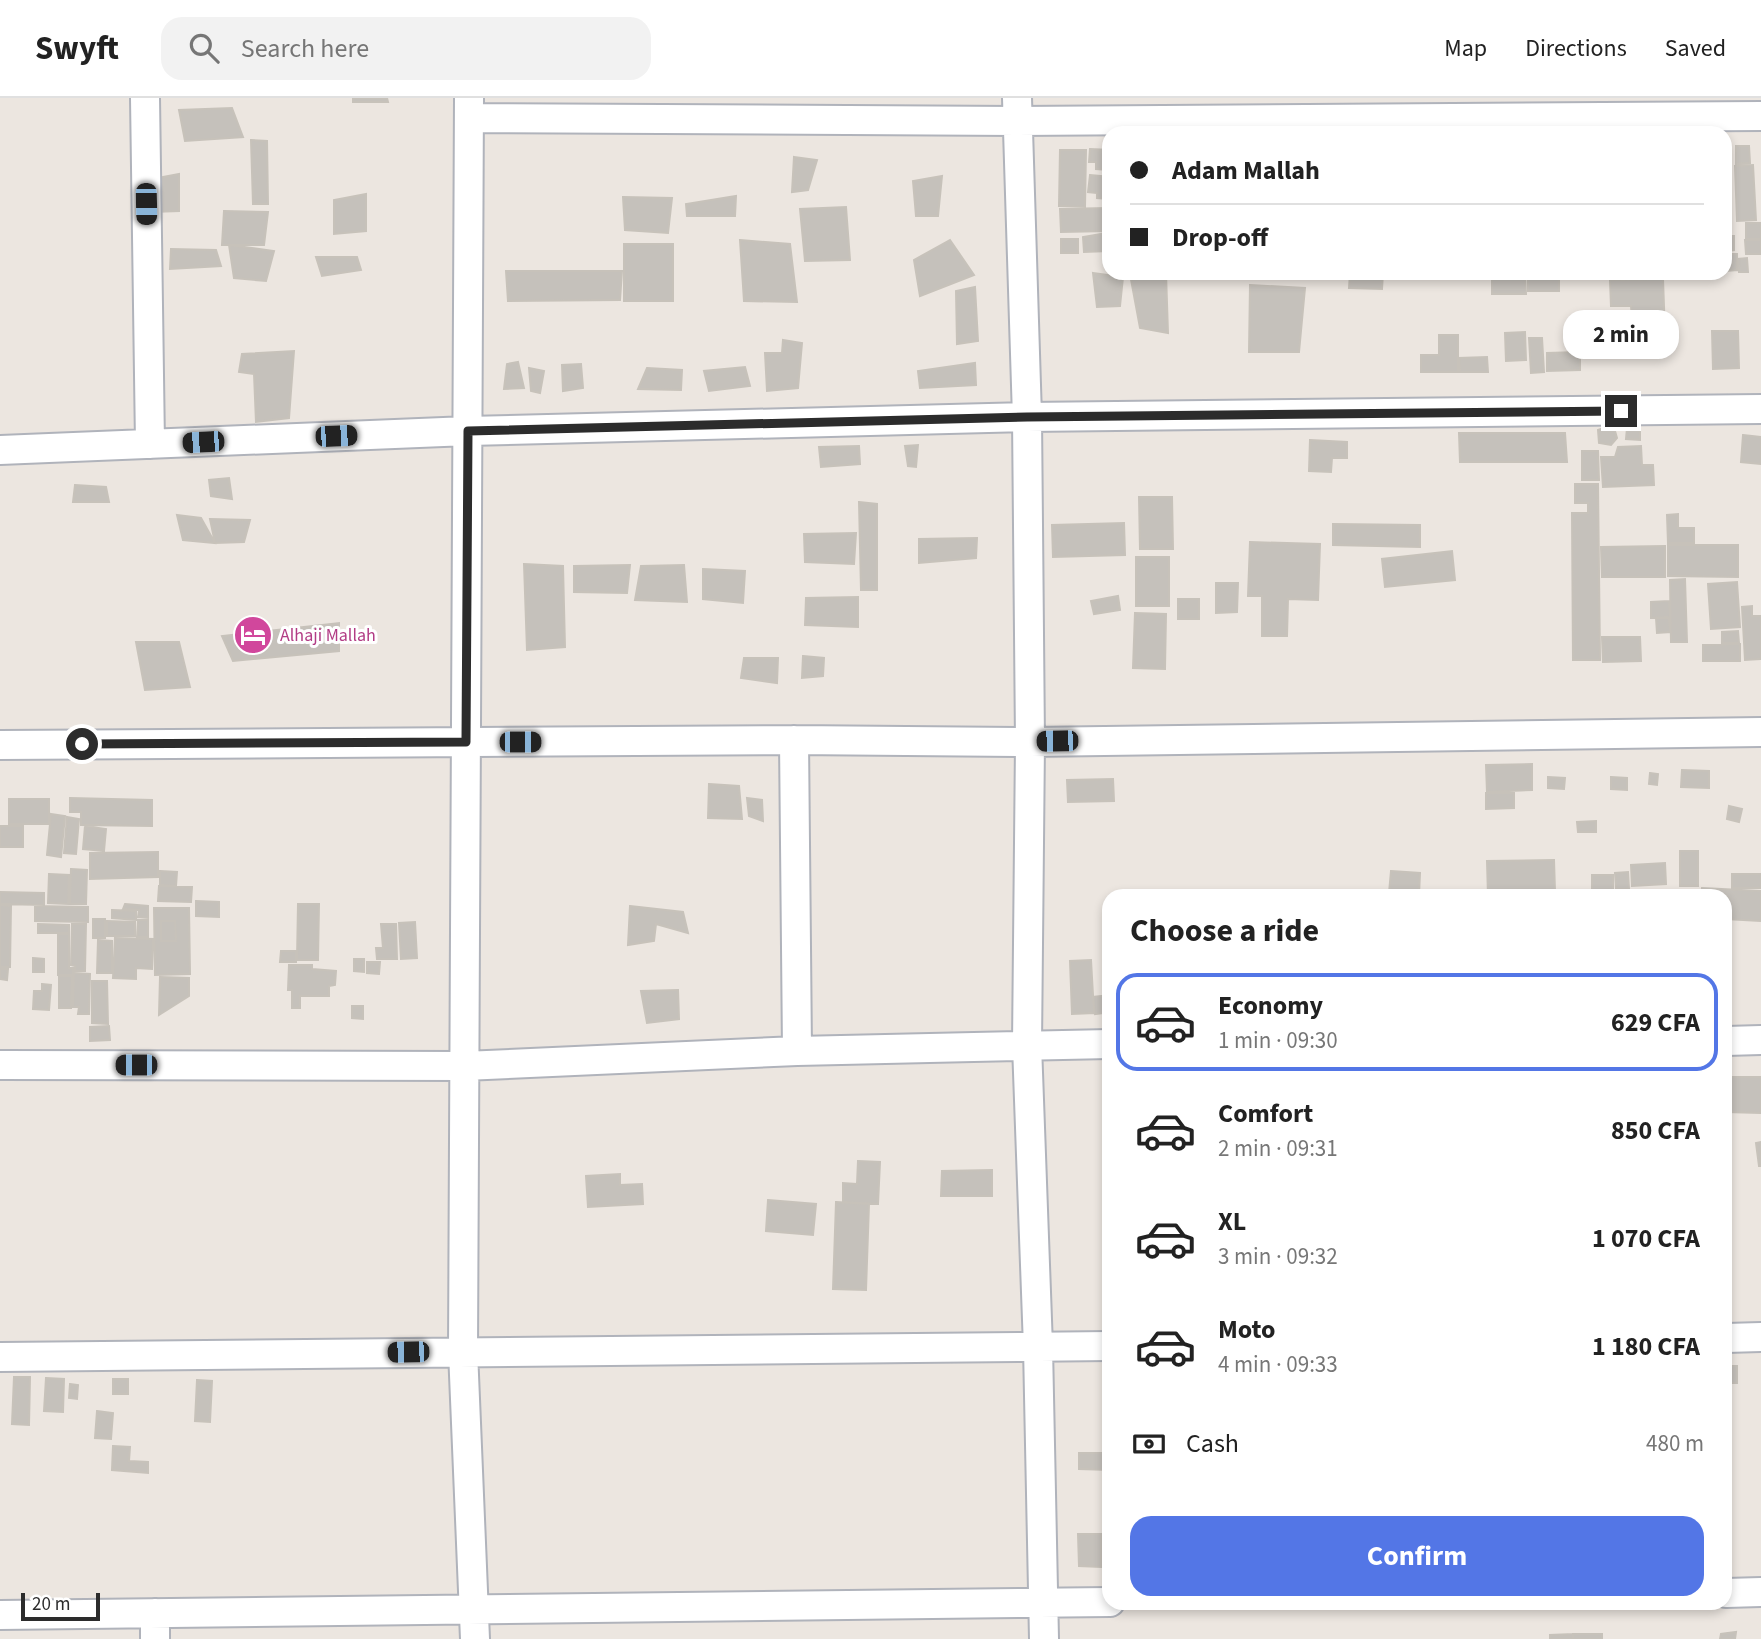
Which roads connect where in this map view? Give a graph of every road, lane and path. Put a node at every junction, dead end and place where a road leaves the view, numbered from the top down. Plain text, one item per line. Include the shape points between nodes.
1 (145, 98) edge
2 (469, 108) edge
3 (1017, 110) edge
4 (1761, 116) edge
5 (1761, 410) edge
6 (1027, 417) junction
7 (468, 431) junction
8 (150, 444) junction
9 (0, 450) edge
10 (1761, 732) edge
11 (794, 740) junction
12 (466, 742) junction
13 (1030, 742) junction
14 (0, 745) edge
15 (1761, 1040) edge
16 (1732, 1041) edge
17 (1102, 1044) edge
18 (1027, 1045) junction
19 (797, 1051) junction
20 (0, 1065) edge
21 (464, 1066) junction
22 (1761, 1337) edge
23 (1732, 1338) edge
24 (1102, 1346) edge
25 (1038, 1347) junction
26 (463, 1351) junction
27 (0, 1357) edge
28 (1761, 1592) edge
29 (1732, 1593) edge
30 (1102, 1602) edge
31 (1044, 1603) junction
32 (474, 1610) junction
33 (0, 1615) edge
34 (155, 1626) edge
35 (475, 1639) edge
36 (1044, 1639) edge

1 - 8 street
2 - 3 street
2 - 7 street
3 - 4 street
3 - 6 street
5 - 6 street
6 - 7 street
6 - 13 street
7 - 8 street
7 - 12 street
8 - 9 street
10 - 13 street
11 - 12 street
11 - 13 street
11 - 19 street
12 - 14 street
12 - 21 street
13 - 18 street
15 - 16 street
17 - 18 street
18 - 19 street
18 - 25 street
19 - 21 street
20 - 21 street
21 - 26 street
22 - 23 street
24 - 25 street
25 - 26 street
25 - 31 street
26 - 27 street
26 - 32 street
28 - 29 street
30 - 31 street
31 - 32 street
31 - 36 street
32 - 34 street
32 - 35 street
33 - 34 street

